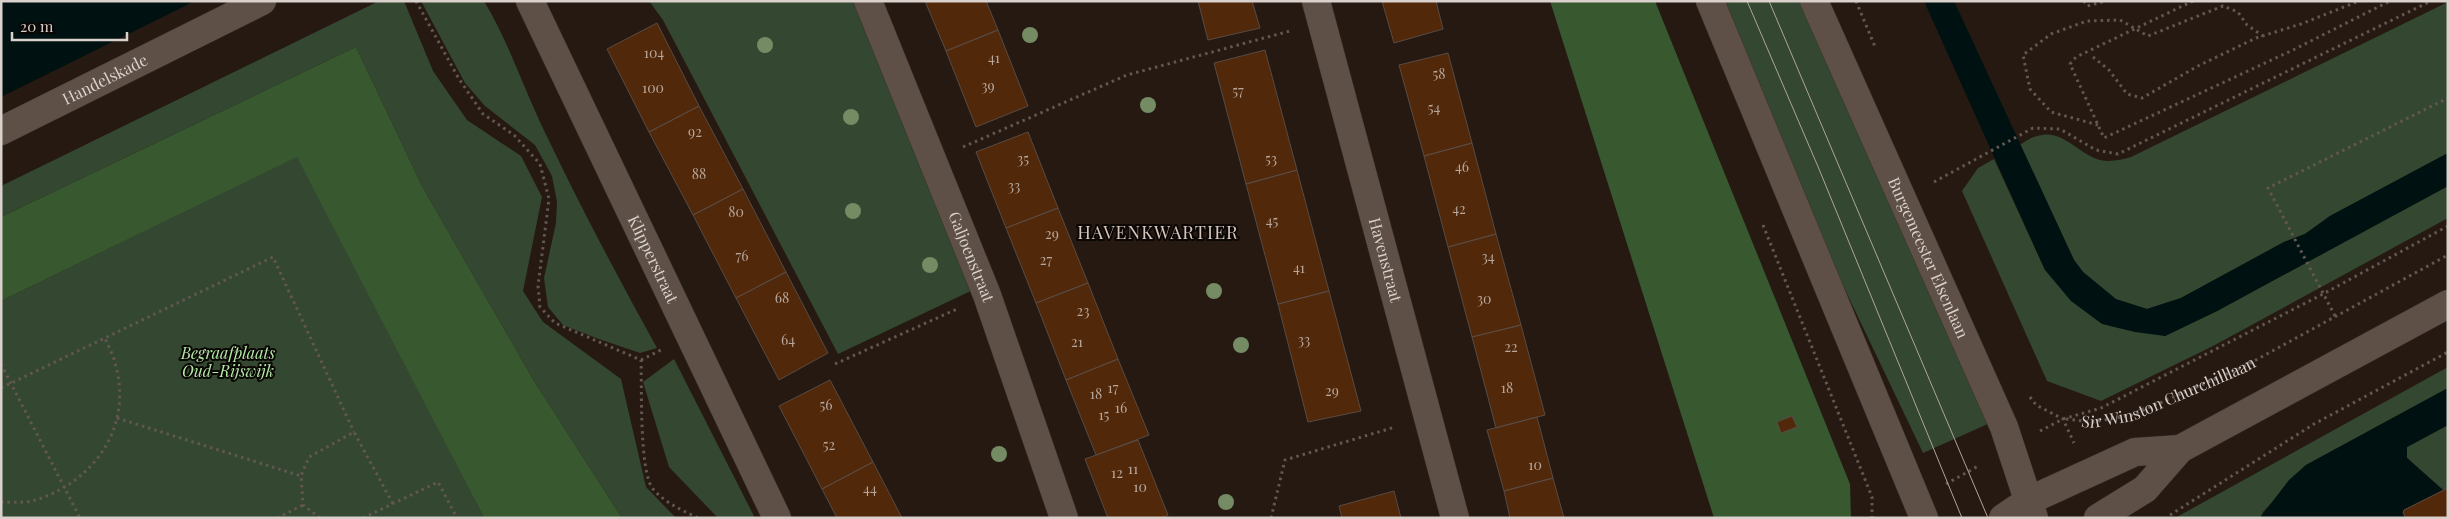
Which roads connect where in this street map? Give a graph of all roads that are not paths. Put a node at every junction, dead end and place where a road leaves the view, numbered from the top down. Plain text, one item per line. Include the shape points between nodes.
1 (262, 1) edge
2 (530, 1) edge
3 (868, 1) edge
4 (1710, 1) edge
5 (1814, 1) edge
6 (1319, 12) edge
7 (1, 131) edge
8 (2448, 304) edge
9 (2180, 450) junction
10 (1921, 509) edge
11 (2031, 509) edge
12 (776, 518) edge
13 (1064, 518) edge
14 (1456, 518) edge
15 (2003, 518) edge
16 (2098, 518) edge

1 - 7 street, Handelskade
2 - 12 street, Klipperstraat
3 - 13 street, Galjoenstraat via 987,295
4 - 10 street
5 - 11 street, Burgemeester Elsenlaan via 2012,447
6 - 14 street, Havenstraat
8 - 9 street
9 - 11 street via 2135,452
9 - 16 street via 2145,490
11 - 15 street

